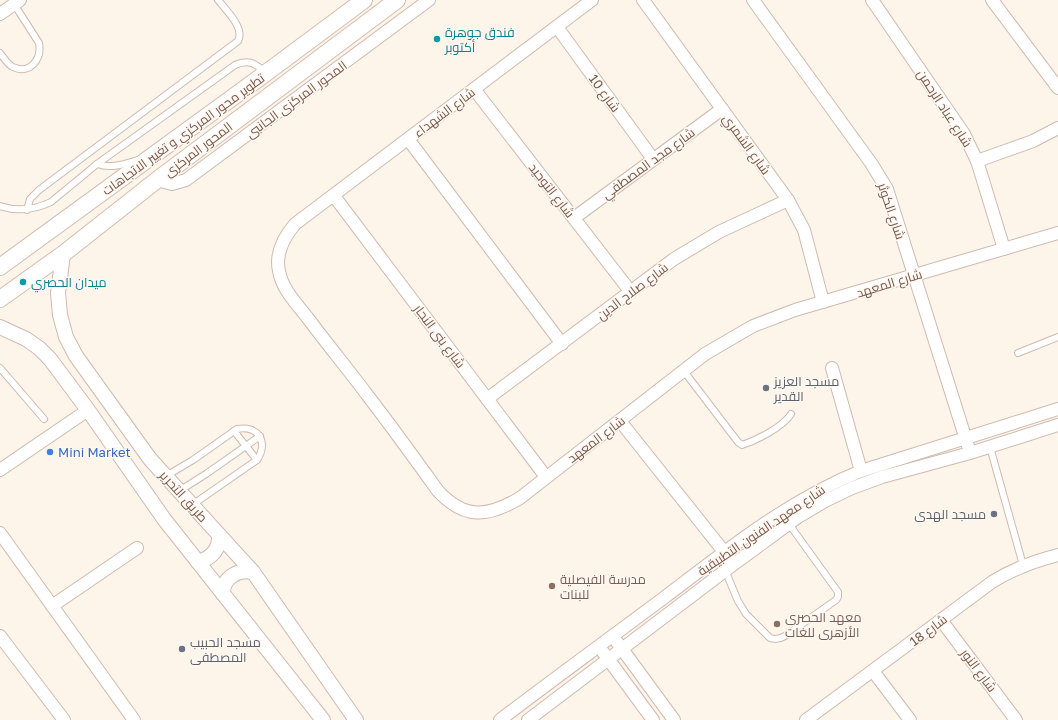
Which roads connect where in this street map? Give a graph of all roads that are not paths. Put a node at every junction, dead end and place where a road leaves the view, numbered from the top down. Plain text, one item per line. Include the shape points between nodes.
1 (218, 0) edge
2 (364, 0) edge
3 (397, 0) edge
4 (429, 0) edge
5 (592, 0) edge
6 (643, 0) edge
7 (753, 0) edge
8 (872, 0) edge
9 (992, 0) edge
10 (17, 2) edge
11 (0, 14) edge
12 (556, 27) junction
13 (0, 53) edge
14 (266, 73) junction
15 (1058, 88) edge
16 (474, 89) junction
17 (722, 109) junction
18 (1058, 128) edge
19 (408, 139) junction
20 (153, 155) junction
21 (653, 159) junction
22 (977, 161) junction
23 (97, 164) junction
24 (157, 180) junction
25 (334, 196) junction
26 (788, 200) junction
27 (0, 206) edge
28 (26, 210) junction
29 (574, 218) junction
30 (295, 224) joint
31 (1058, 233) edge
32 (1004, 250) junction
33 (63, 254) junction
34 (0, 267) edge
35 (914, 275) junction
36 (630, 292) junction
37 (0, 299) edge
38 (823, 302) junction
39 (0, 327) edge
40 (1058, 337) edge
41 (562, 344) junction
42 (1018, 353) dead end
43 (0, 368) edge
44 (832, 368) dead end
45 (683, 370) junction
46 (6, 375) junction
47 (0, 379) edge
48 (487, 399) junction
49 (1058, 409) edge
50 (88, 410) junction
51 (791, 414) dead end
52 (44, 419) dead end
53 (620, 421) junction
54 (1058, 425) edge
55 (234, 431) junction
56 (260, 436) junction
57 (965, 438) junction
58 (246, 446) junction
59 (990, 447) junction
60 (970, 453) junction
61 (257, 460) junction
62 (0, 470) edge
63 (861, 471) junction
64 (166, 477) junction
65 (546, 477) junction
66 (179, 491) junction
67 (192, 505) junction
68 (789, 524) junction
69 (0, 533) edge
70 (219, 535) junction
71 (137, 548) dead end
72 (724, 552) junction
73 (1058, 557) edge
74 (198, 562) junction
75 (1024, 565) junction
76 (729, 567) junction
77 (253, 572) junction
78 (223, 594) junction
79 (52, 606) junction
80 (941, 620) junction
81 (0, 636) edge
82 (612, 636) junction
83 (599, 647) junction
84 (622, 648) junction
85 (608, 658) junction
86 (873, 671) junction
87 (531, 719) edge
88 (64, 720) edge
89 (134, 720) edge
90 (322, 720) edge
91 (356, 720) edge
92 (500, 720) edge
93 (653, 720) edge
94 (674, 720) edge
95 (806, 720) edge
96 (910, 720) edge
97 (1016, 720) edge

1 - 28 lane via 238,27 238,41 39,190 30,199
2 - 14 main road, تطوير محور المركزي و تغيير الاتجاهات
3 - 24 main road, المحور المركزى
4 - 24 street, المحور المركزى الجانبى via 186,180 172,184
5 - 12 street, شارع الشهداء
6 - 17 street, شارع الشمري
7 - 35 street, شارع الكوثر via 880,175 892,204
8 - 22 street, شارع عباد الرحمن via 956,121
9 - 15 street
10 - 11 street
10 - 13 lane via 39,43 39,55 32,65 20,69 9,64
12 - 16 street, شارع الشهداء
12 - 21 street, شارع 10
14 - 20 main road, تطوير محور المركزي و تغيير الاتجاهات
14 - 23 lane via 251,62 235,65
16 - 19 street, شارع الشهداء
16 - 29 street, شارع التوحيد
17 - 21 street, شارع مجد المصطفي
17 - 26 street, شارع الشمري
18 - 22 street via 1033,141
19 - 25 street, شارع الشهداء
19 - 41 street
20 - 23 lane via 115,166
20 - 34 main road, تطوير محور المركزي و تغيير الاتجاهات
21 - 29 street, شارع مجد المصطفي
22 - 32 street, شارع عباد الرحمن
23 - 28 lane via 51,202
24 - 33 main road, المحور المركزى
25 - 30 street, شارع الشهداء
25 - 48 street, شارع بنى النجار
26 - 36 street, شارع صلاح الدين via 698,244
26 - 38 street, شارع الشمري via 804,230
27 - 28 lane
29 - 36 street, شارع التوحيد
30 - 65 street, شارع المعهد via 281,245 278,257 278,270 282,282 438,491 457,507 481,513 493,511 520,498
31 - 32 street, شارع المعهد
32 - 35 street, شارع المعهد
33 - 37 main road, المحور المركزى
33 - 64 street, طريق التحرير via 58,293 66,337 76,356 150,459
35 - 38 street, شارع المعهد
35 - 57 street, شارع الكوثر
36 - 41 street, شارع صلاح الدين
38 - 45 street, شارع المعهد via 753,326
39 - 50 street, طريق التحرير via 26,338 39,348
40 - 42 lane
41 - 48 street, شارع صلاح الدين
43 - 46 lane
44 - 63 street
45 - 51 lane via 742,444 755,440 787,420
45 - 53 street, شارع المعهد
46 - 47 lane
46 - 52 lane
48 - 65 street, شارع بنى النجار
49 - 57 street, شارع معهد الفنون التطبيقية
50 - 62 street
50 - 74 street, طريق التحرير via 164,519
53 - 65 street, شارع المعهد
53 - 72 street
54 - 59 street, شارع معهد الفنون التطبيقية
55 - 56 lane via 245,428 254,430
55 - 58 lane
55 - 64 lane
56 - 58 lane
56 - 61 lane via 263,444 262,453
57 - 60 street, شارع الكوثر
57 - 63 street, شارع معهد الفنون التطبيقية
58 - 61 lane
58 - 66 lane
59 - 60 street, شارع معهد الفنون التطبيقية
59 - 75 lane
60 - 68 street, شارع معهد الفنون التطبيقية via 912,468 852,488 825,501
61 - 67 lane
63 - 72 street, شارع معهد الفنون التطبيقية via 812,493
64 - 66 street, طريق التحرير
66 - 67 street, طريق التحرير
67 - 70 street, طريق التحرير
68 - 76 street, شارع معهد الفنون التطبيقية
68 - 76 lane via 838,592 834,602 781,639 770,638 746,614 738,601
69 - 79 street
70 - 74 street via 215,552
70 - 77 street, طريق التحرير
71 - 79 street
72 - 76 street
72 - 82 street, شارع معهد الفنون التطبيقية
73 - 75 street, شارع 18
74 - 78 street, طريق التحرير
75 - 80 street, شارع 18 via 992,582
76 - 84 street, شارع معهد الفنون التطبيقية
77 - 78 street via 243,571 230,577 224,585
77 - 91 street, طريق التحرير
78 - 90 street, طريق التحرير
79 - 89 street
80 - 86 street, شارع 18
80 - 97 street, شارع النور
81 - 88 street
82 - 83 street, شارع معهد الفنون التطبيقية
82 - 84 street
83 - 85 street
83 - 92 street, شارع معهد الفنون التطبيقية
84 - 85 street, شارع معهد الفنون التطبيقية
84 - 94 street
85 - 87 street, شارع معهد الفنون التطبيقية
85 - 93 street
86 - 95 street, شارع 18
86 - 96 street

